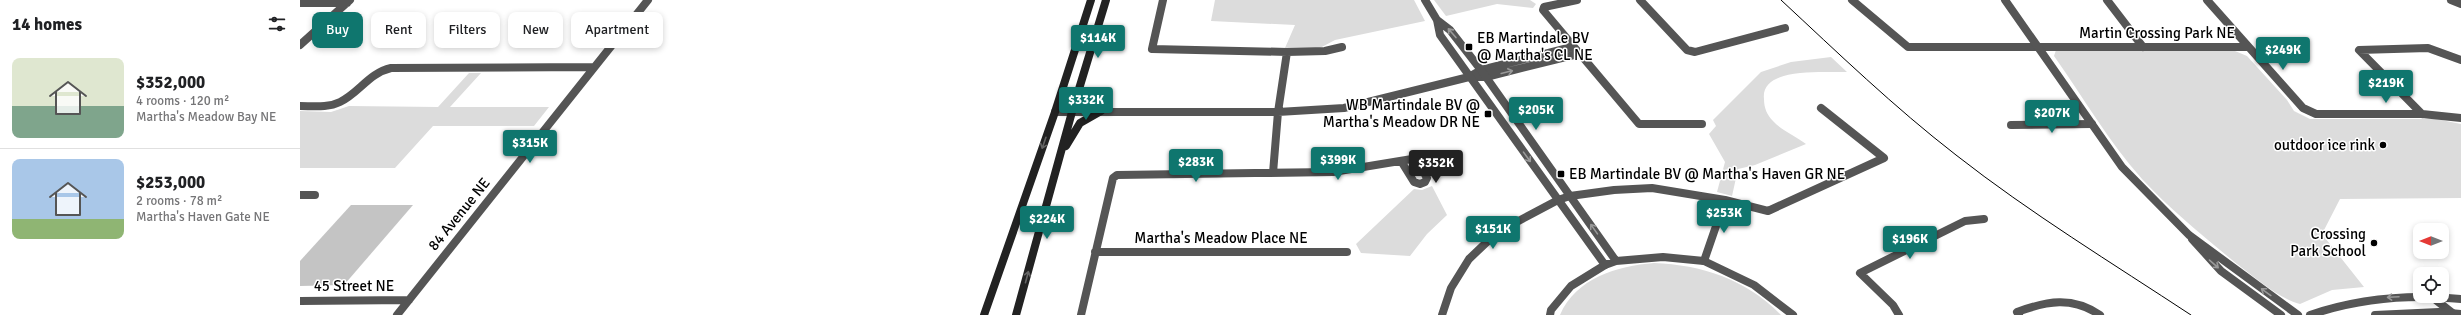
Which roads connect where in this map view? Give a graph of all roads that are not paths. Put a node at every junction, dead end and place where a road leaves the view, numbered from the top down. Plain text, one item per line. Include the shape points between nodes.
1 (648, 0) edge
2 (1091, 0) edge
3 (1106, 0) edge
4 (1163, 0) edge
5 (1425, 0) edge
6 (1577, 0) edge
7 (1640, 0) edge
8 (1852, 0) edge
9 (2005, 0) edge
10 (2107, 0) edge
11 (2207, 0) edge
12 (2451, 0) edge
13 (349, 1) edge
14 (300, 3) edge
15 (2461, 4) edge
16 (1436, 20) junction
17 (1785, 28) dead end
18 (301, 44) edge
19 (1342, 47) dead end
20 (1572, 47) junction
21 (2039, 47) junction
22 (2143, 47) junction
23 (2248, 47) junction
24 (1287, 52) junction
25 (1578, 54) junction
26 (2461, 60) edge
27 (594, 68) junction
28 (1483, 74) junction
29 (1469, 77) junction
30 (300, 106) edge
31 (1821, 108) dead end
32 (1055, 112) junction
33 (1072, 112) junction
34 (1101, 112) junction
35 (1278, 112) junction
36 (2422, 114) junction
37 (2461, 118) edge
38 (1702, 124) dead end
39 (2092, 124) junction
40 (2011, 125) dead end
41 (1058, 159) junction
42 (1401, 161) dead end
43 (1273, 173) junction
44 (300, 195) edge
45 (315, 195) dead end
46 (1570, 196) junction
47 (1558, 200) junction
48 (1725, 200) junction
49 (1984, 219) dead end
50 (2189, 235) junction
51 (1096, 252) junction
52 (1347, 252) dead end
53 (1616, 261) junction
54 (1704, 261) junction
55 (1605, 264) junction
56 (2413, 296) edge
57 (2449, 298) edge
58 (2461, 299) edge
59 (409, 300) junction
60 (300, 301) edge
61 (2435, 303) edge
62 (2441, 303) edge
63 (2440, 314) edge
64 (2456, 314) edge
65 (397, 315) edge
66 (984, 315) edge
67 (1016, 315) edge
68 (1081, 315) edge
69 (1442, 315) edge
70 (1550, 315) edge
71 (1792, 315) edge
72 (1899, 315) edge
73 (2019, 315) edge
74 (2100, 315) edge
75 (2281, 315) edge
76 (2298, 315) edge
77 (2310, 315) edge
78 (2375, 315) edge

1 - 27 street, 84 Avenue NE
2 - 32 main road
3 - 33 main road
4 - 24 street via 1152,49
5 - 16 street
6 - 20 street via 1544,7 1543,10
7 - 17 street via 1687,50 1695,52
8 - 21 street, Martin Crossing Park NE via 1908,47
9 - 21 street
10 - 22 street
11 - 23 street
12 - 15 street
13 - 14 street
13 - 18 street
28 -> 16 street via 1450,30
16 - 29 street via 1440,35
19 - 24 street via 1325,51
20 - 25 street
20 - 28 street
21 - 22 street, Martin Crossing Park NE
21 - 39 street
22 - 23 street, Martin Crossing Park NE
23 - 36 street, Martin Crossing Park NE via 2303,108 2316,114
24 - 35 street
28 -> 25 street
25 - 38 street via 1639,124
26 - 36 street via 2428,48 2359,50
27 - 30 street via 391,68 375,73 340,102
27 - 59 street, 84 Avenue NE
28 - 29 street
28 - 46 street
29 - 35 street via 1344,108
29 -> 47 street
31 - 48 street via 1884,158 1768,212
32 - 33 street
32 -> 66 main road
33 - 34 street
33 - 41 main road
34 - 35 street
34 - 41 main road via 1080,123
35 - 43 street
36 - 37 street, Martin Crossing Park NE
39 - 40 street
39 - 50 street via 2137,184
67 -> 41 main road
42 - 43 street via 1333,172
43 - 51 street via 1117,175 1113,178
44 - 45 street
46 - 47 street
46 - 48 street via 1652,188
53 -> 46 street
47 - 55 street
47 - 69 street via 1511,225 1489,240 1469,259 1451,288
48 - 54 street
49 - 72 street via 1965,221 1860,272 1893,305
50 -> 75 street via 2200,252 2231,279
76 -> 50 street
51 - 52 street, Martha's Meadow Place NE
51 - 68 street
53 - 54 street via 1663,257
53 - 55 street
54 - 71 street via 1754,285
55 - 70 street via 1571,286 1551,310
56 -> 77 street via 2362,300
57 - 58 street
59 - 60 street, 45 Street NE
59 - 65 street, 84 Avenue NE
61 - 63 street
62 - 64 street
63 - 64 street
63 - 78 street
73 - 74 street via 2018,312 2030,307 2074,300

